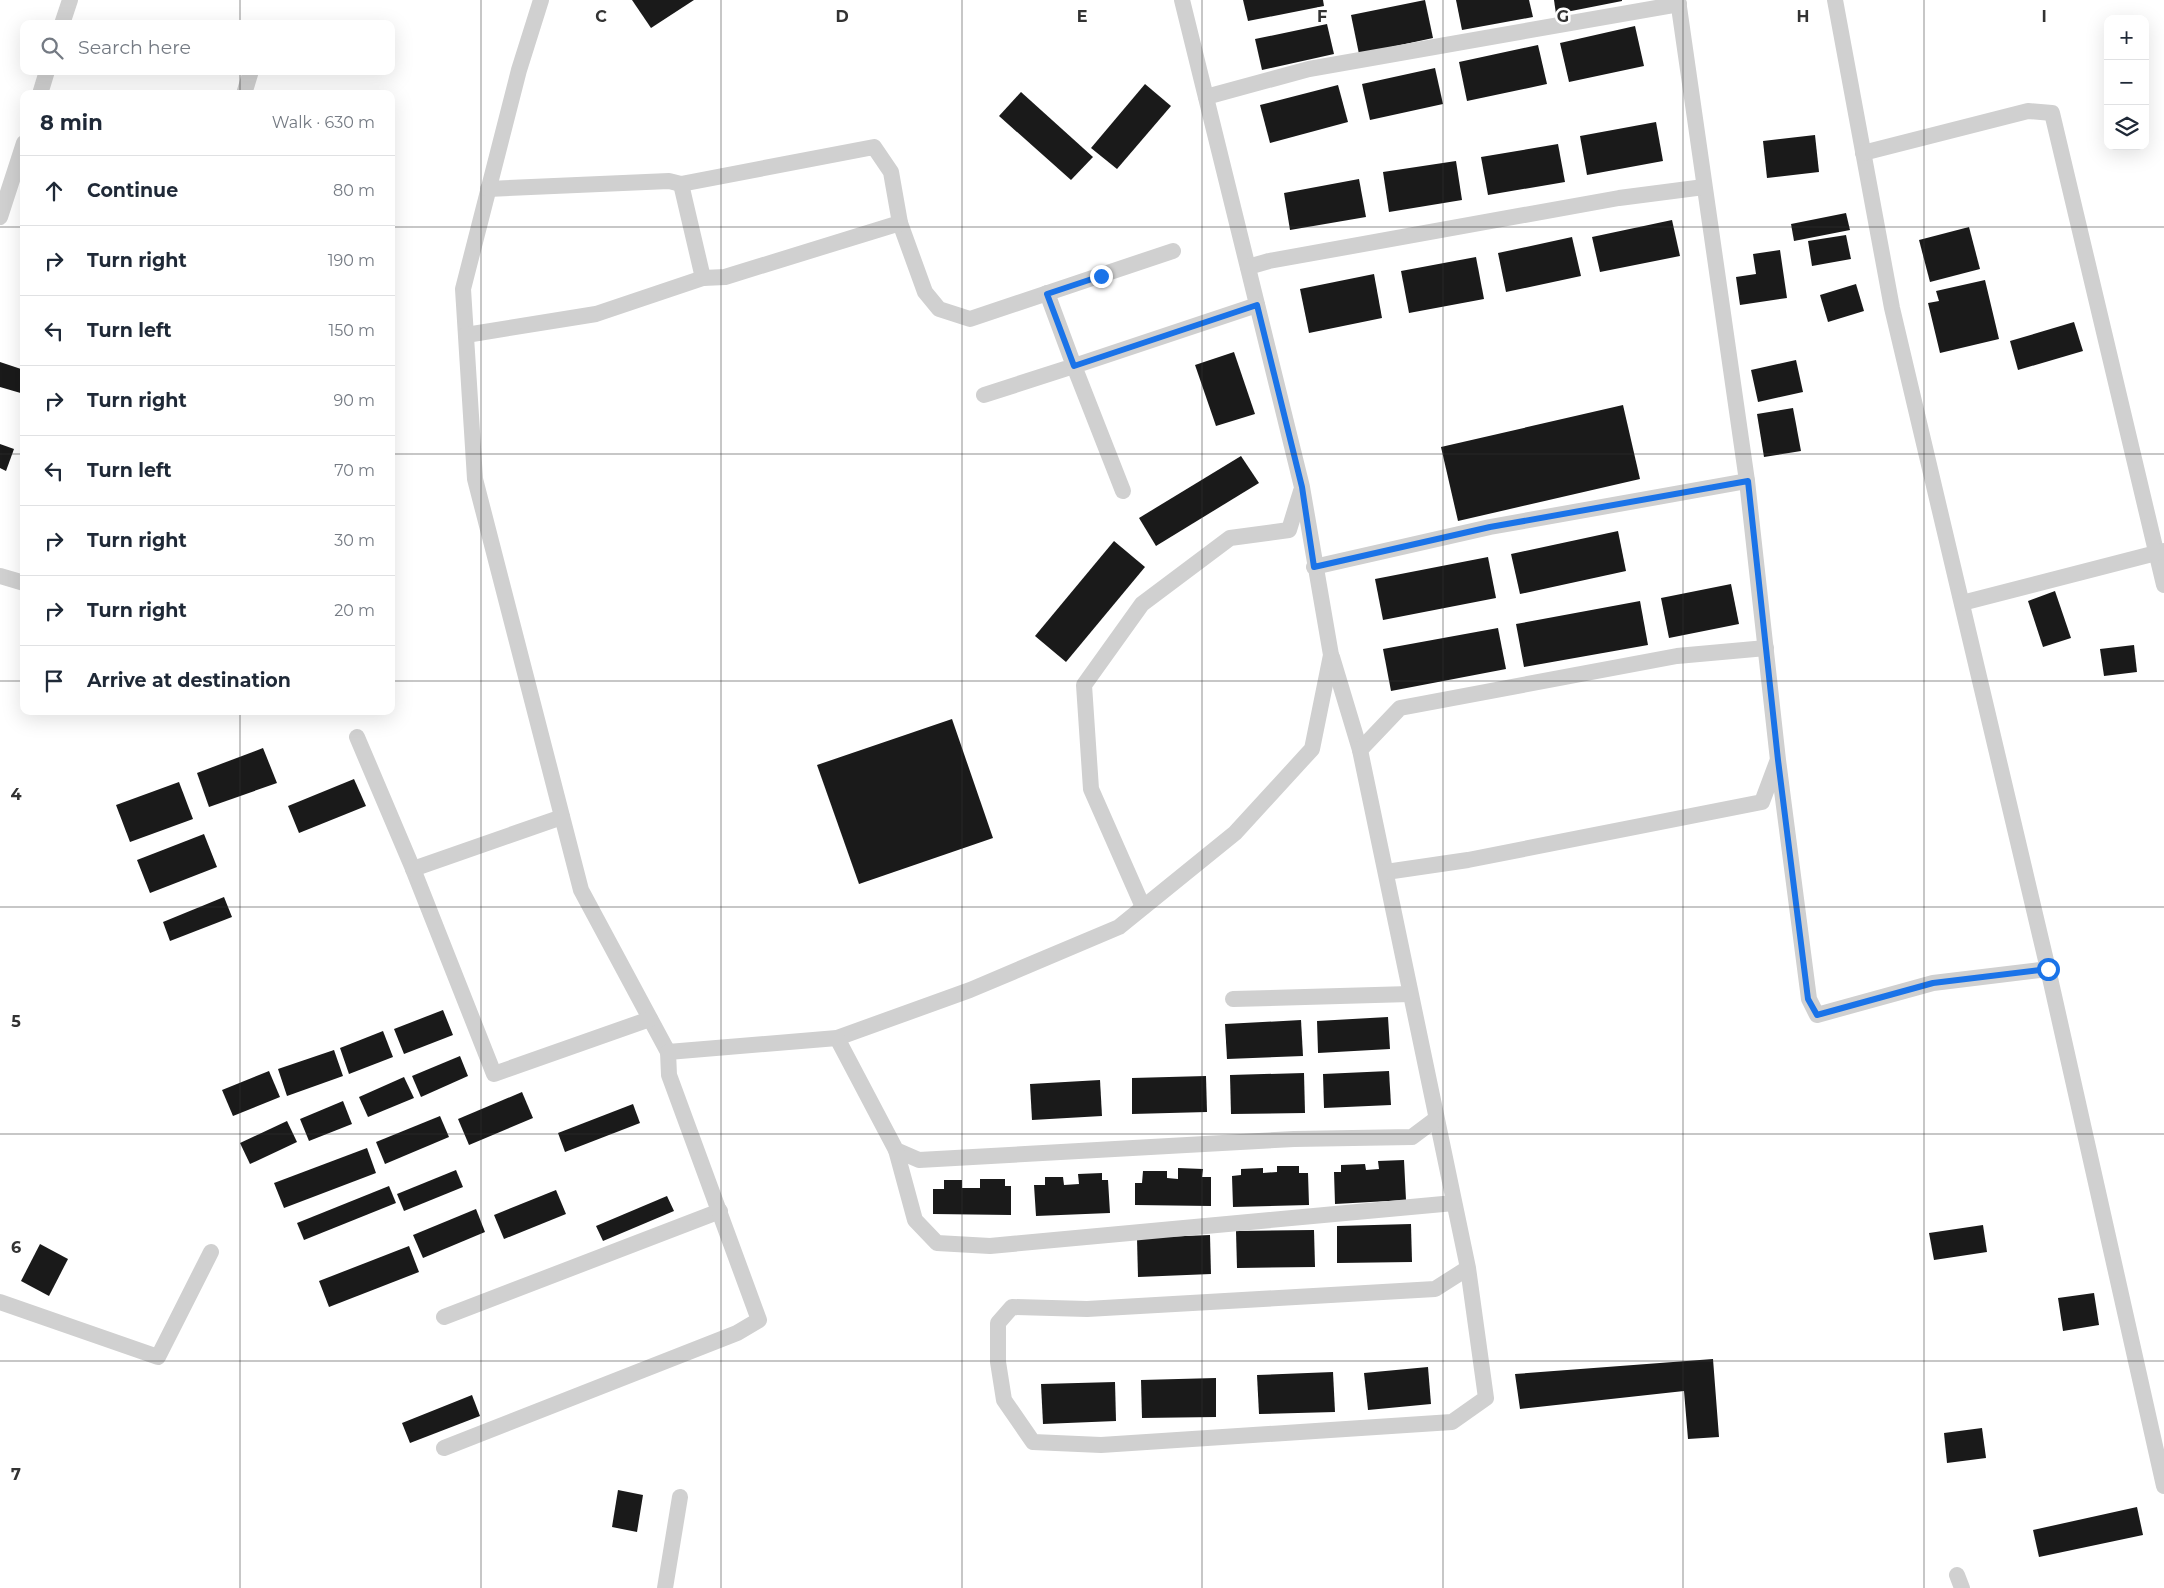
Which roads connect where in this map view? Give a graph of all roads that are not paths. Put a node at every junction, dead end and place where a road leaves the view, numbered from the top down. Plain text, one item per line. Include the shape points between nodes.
1 (70, 0) edge
2 (541, 0) edge
3 (1182, 0) edge
4 (1835, 0) edge
5 (1678, 2) edge
6 (63, 20) edge
7 (46, 75) edge
8 (250, 75) edge
9 (41, 90) edge
10 (245, 90) edge
11 (1206, 97) junction
12 (1863, 153) junction
13 (20, 155) edge
14 (682, 184) junction
15 (1704, 187) junction
16 (488, 189) junction
17 (0, 217) edge
18 (900, 223) junction
19 (1173, 252) dead end
20 (1248, 267) junction
21 (703, 278) junction
22 (1047, 294) junction
23 (1257, 305) junction
24 (466, 335) junction
25 (1074, 366) junction
26 (984, 396) dead end
27 (1748, 481) junction
28 (1302, 487) junction
29 (1123, 491) dead end
30 (2160, 552) edge
31 (1314, 567) junction
32 (0, 576) edge
33 (20, 582) edge
34 (2164, 585) edge
35 (1962, 603) junction
36 (1766, 648) junction
37 (1331, 655) junction
38 (357, 737) dead end
39 (1360, 750) junction
40 (1778, 760) junction
41 (562, 817) junction
42 (413, 870) junction
43 (1386, 872) junction
44 (1144, 907) junction
45 (2048, 969) junction
46 (1410, 994) junction
47 (1234, 999) dead end
48 (650, 1019) junction
49 (837, 1038) junction
50 (668, 1052) junction
51 (1436, 1119) junction
52 (896, 1150) junction
53 (1454, 1203) junction
54 (720, 1211) junction
55 (211, 1252) dead end
56 (1468, 1268) junction
57 (0, 1302) edge
58 (444, 1317) dead end
59 (444, 1448) dead end
60 (2164, 1486) edge
61 (680, 1496) dead end
62 (665, 1588) edge

1 - 6 street
2 - 16 street
3 - 11 street
4 - 12 street
5 - 11 street via 1309,69
5 - 15 street
7 - 9 street
8 - 10 street
11 - 20 street
12 - 30 street via 2028,111 2052,113
12 - 35 street via 1892,308
13 - 17 street
14 - 16 street via 669,181
14 - 18 street via 874,147 891,172
14 - 21 street
15 - 20 street via 1599,202
15 - 27 street
16 - 24 street via 463,289
18 - 21 street via 725,277
18 - 22 street via 925,292 939,309 970,319
19 - 22 street
20 - 23 street
21 - 24 street via 596,314
22 - 25 street
23 - 25 street
23 - 28 street
24 - 41 street via 475,479
25 - 26 street
25 - 29 street
27 - 31 street via 1490,527
27 - 36 street
28 - 31 street
28 - 44 street via 1289,530 1230,538 1142,604 1084,685 1090,789
30 - 34 street
30 - 35 street
31 - 37 street
32 - 33 street
35 - 45 street
36 - 39 street via 1677,656 1400,708
36 - 40 street
37 - 39 street
37 - 44 street via 1312,749 1236,833
38 - 42 street
39 - 43 street
40 - 43 street via 1762,802 1468,860
40 - 45 street via 1808,999 1817,1015 1933,983
41 - 42 street
41 - 48 street via 580,890
42 - 48 street via 494,1074
43 - 46 street
44 - 49 street via 1119,927 970,990
45 - 60 street
46 - 47 street
46 - 51 street
48 - 50 street
49 - 50 street
49 - 52 street
50 - 54 street via 669,1075
51 - 52 street via 1412,1137 1294,1139 919,1160
51 - 53 street
52 - 53 street via 915,1220 937,1243 990,1246
53 - 56 street
54 - 58 street
54 - 59 street via 759,1320 737,1333
55 - 57 street via 158,1357
56 - 56 street via 1486,1398 1452,1422 1101,1444 1033,1442 1004,1400 998,1362 998,1324 1012,1307 1087,1309 1435,1289
61 - 62 street

